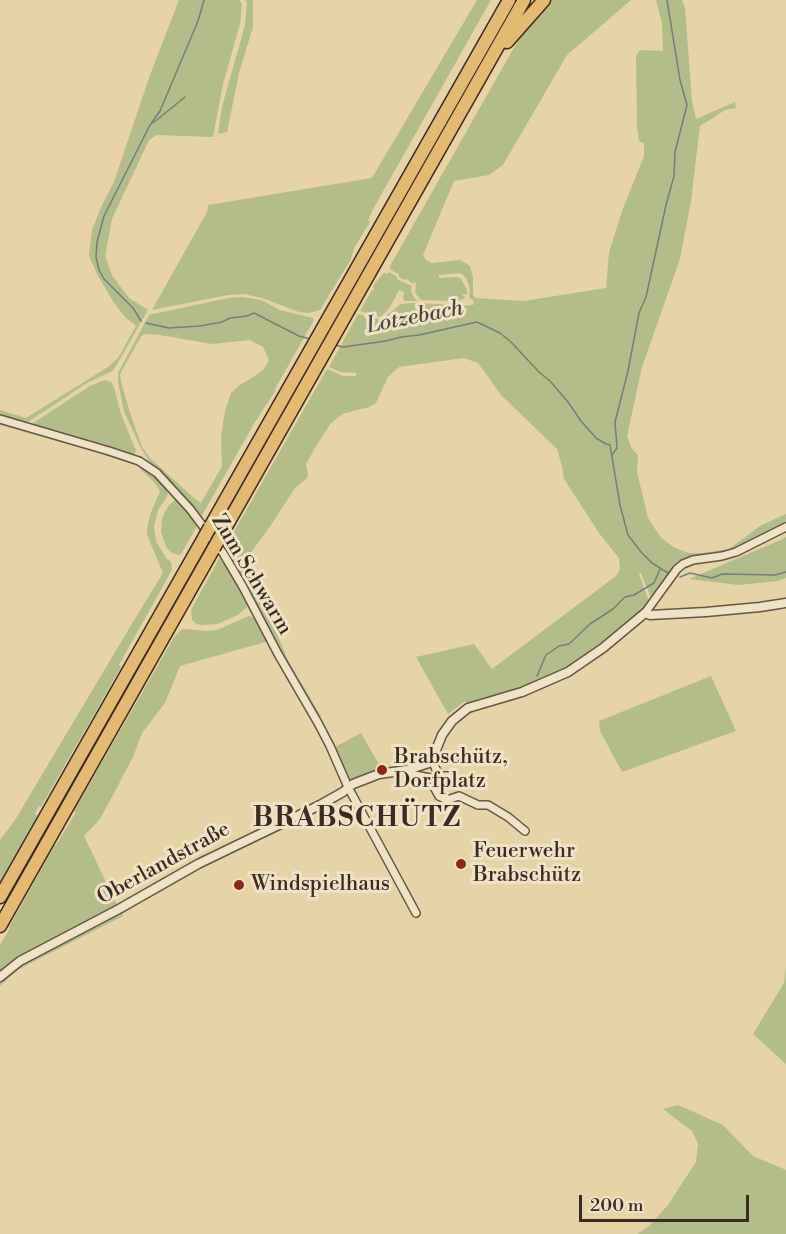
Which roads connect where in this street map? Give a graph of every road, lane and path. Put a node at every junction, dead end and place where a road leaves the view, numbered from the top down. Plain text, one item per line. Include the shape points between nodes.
1 (509, 0) edge
2 (525, 0) edge
3 (544, 0) edge
4 (487, 66) junction
5 (0, 419) edge
6 (786, 527) edge
7 (786, 603) edge
8 (645, 613) junction
9 (432, 760) junction
10 (407, 770) junction
11 (450, 776) dead end
12 (437, 778) junction
13 (348, 787) junction
14 (525, 831) dead end
15 (0, 897) edge
16 (416, 914) dead end
17 (0, 926) edge
18 (0, 977) edge

1 - 15 highway
2 - 4 highway
3 - 4 highway
4 - 17 highway
5 - 13 street, Zum Schwarm via 132,459 152,469 170,487 199,520 234,571
6 - 8 street via 736,552 683,564
7 - 8 street via 706,612
8 - 9 street via 568,672 522,692 468,708 442,735
9 - 10 street, Oberlandstraße
9 - 12 street
10 - 12 street
10 - 13 street, Oberlandstraße via 379,774
11 - 12 street
12 - 14 street via 434,787 439,796 459,796 488,805
13 - 16 street, Zum Schwarm
13 - 18 street, Oberlandstraße via 20,961

